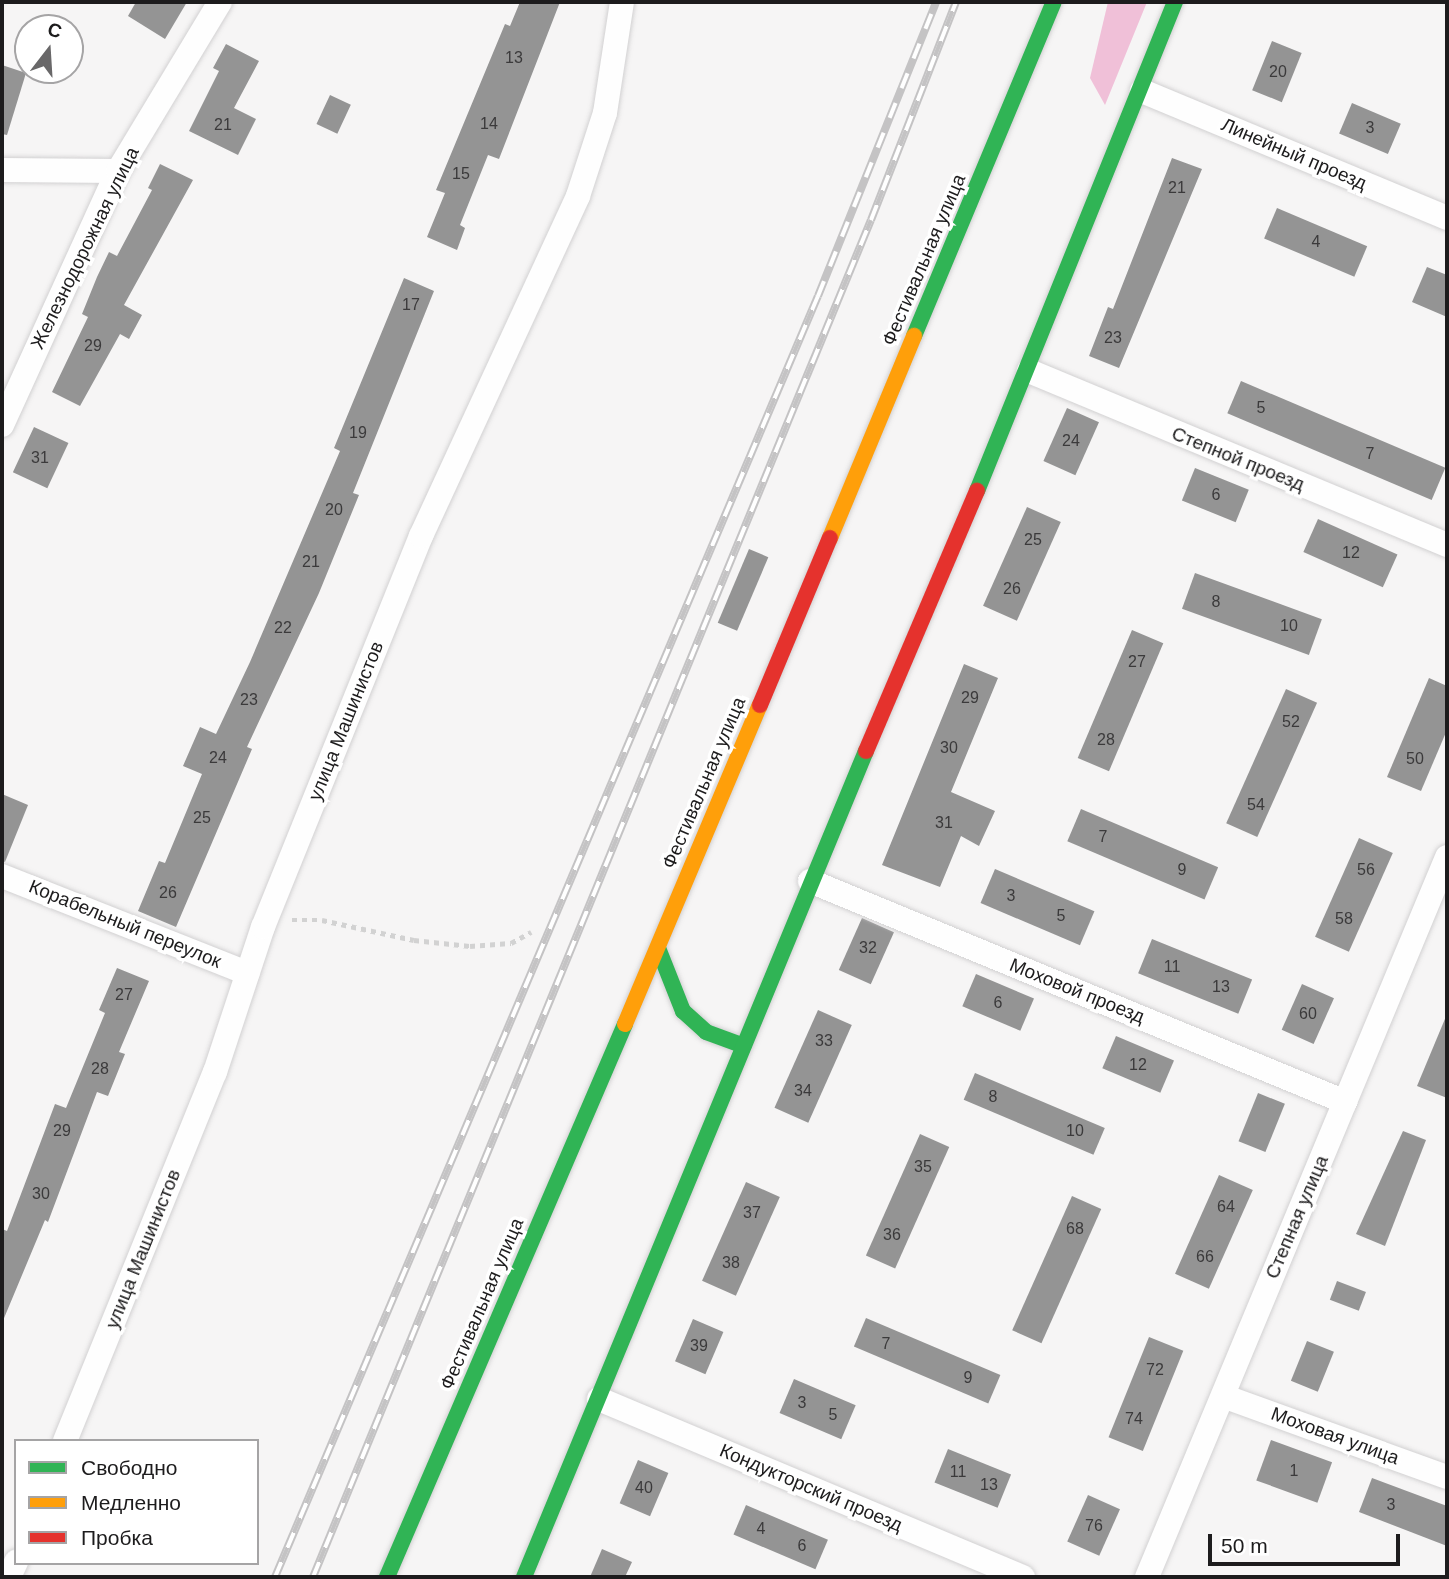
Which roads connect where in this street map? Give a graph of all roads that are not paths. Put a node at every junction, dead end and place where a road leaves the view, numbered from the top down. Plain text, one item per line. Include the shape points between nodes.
1 (220, 2) edge
2 (622, 2) edge
3 (1054, 2) edge
4 (1175, 2) edge
5 (1142, 91) junction
6 (2, 170) edge
7 (118, 171) junction
8 (1447, 218) edge
9 (1028, 372) junction
10 (2, 425) edge
11 (1447, 545) edge
12 (1447, 857) edge
13 (2, 876) edge
14 (810, 881) junction
15 (658, 948) junction
16 (247, 973) junction
17 (744, 1046) junction
18 (1345, 1102) junction
19 (1223, 1396) junction
20 (599, 1399) junction
21 (66, 1439) edge
22 (1447, 1477) edge
23 (387, 1577) edge
24 (524, 1577) edge
25 (1023, 1577) edge
26 (1147, 1577) edge

1 - 7 street, Железнодорожная улица
2 - 16 street, улица Машинистов via 606,114 578,196 435,500
3 - 15 main road, Фестивальная улица
4 - 5 main road
5 - 8 street, Линейный проезд
5 - 9 main road
6 - 7 street
7 - 10 street, Железнодорожная улица
9 - 11 street, Степной проезд
9 - 14 main road
12 - 18 street, Степная улица
13 - 16 street, Корабельный переулок
14 - 17 main road
14 - 18 street, Моховой проезд
15 - 17 main road via 683,1011 706,1032
15 - 23 main road, Фестивальная улица
16 - 21 street, улица Машинистов via 215,1072
17 - 20 main road
18 - 19 street, Степная улица
19 - 22 street, Моховая улица
19 - 26 street, Степная улица
20 - 24 main road
20 - 25 street, Кондукторский проезд

